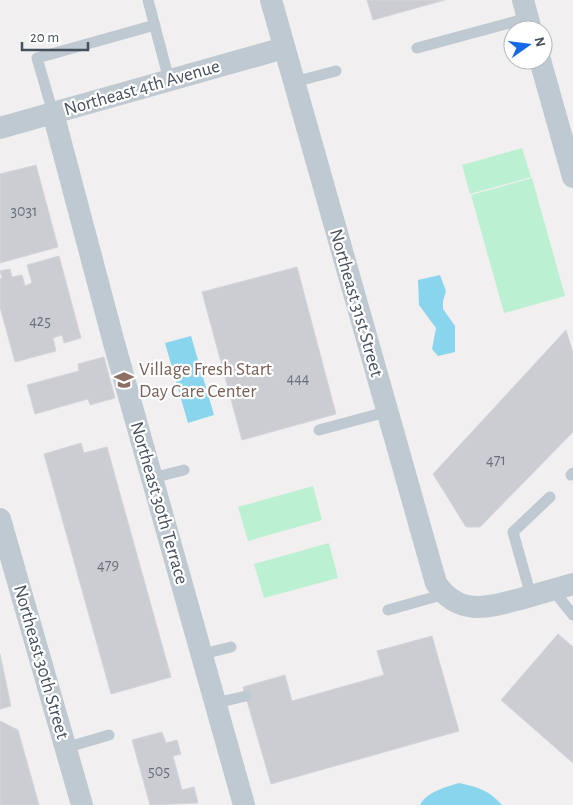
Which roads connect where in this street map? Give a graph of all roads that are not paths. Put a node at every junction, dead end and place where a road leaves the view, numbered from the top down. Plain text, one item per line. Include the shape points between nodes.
1 (148, 0) edge
2 (270, 0) edge
3 (527, 16) edge
4 (155, 25) junction
5 (284, 48) junction
6 (417, 48) dead end
7 (544, 70) edge
8 (336, 71) dead end
9 (169, 80) junction
10 (294, 82) junction
11 (53, 113) junction
12 (565, 118) edge
13 (0, 128) edge
14 (573, 177) edge
15 (386, 412) junction
16 (319, 430) dead end
17 (184, 470) dead end
18 (152, 478) junction
19 (550, 497) dead end
20 (0, 519) edge
21 (4, 550) edge
22 (563, 587) edge
23 (531, 596) junction
24 (448, 597) junction
25 (388, 610) dead end
26 (573, 615) edge
27 (231, 647) dead end
28 (202, 654) junction
29 (246, 696) dead end
30 (216, 703) junction
31 (109, 736) dead end
32 (65, 748) junction
33 (82, 805) edge
34 (244, 805) edge

1 - 4 lane
2 - 5 street, Northeast 31st Street
3 - 6 lane
4 - 9 lane
4 - 11 lane via 36,58
5 - 9 street, Northeast 4th Avenue
5 - 10 street, Northeast 31st Street
7 - 12 street
8 - 10 lane
9 - 11 street, Northeast 4th Avenue
10 - 15 street, Northeast 31st Street
11 - 13 street, Northeast 4th Avenue
11 - 18 street, Northeast 30th Terrace
12 - 14 street
15 - 16 lane
15 - 24 street, Northeast 31st Street via 430,569 436,583
17 - 18 lane
18 - 28 street, Northeast 30th Terrace
19 - 23 lane via 513,532
20 - 21 street, Northeast 30th Street
21 - 32 street, Northeast 30th Street
22 - 23 street
22 - 26 lane
23 - 24 street via 483,607 464,605
24 - 25 lane
27 - 28 lane
28 - 30 street, Northeast 30th Terrace
29 - 30 lane
30 - 34 street, Northeast 30th Terrace
31 - 32 lane
32 - 33 street, Northeast 30th Street

